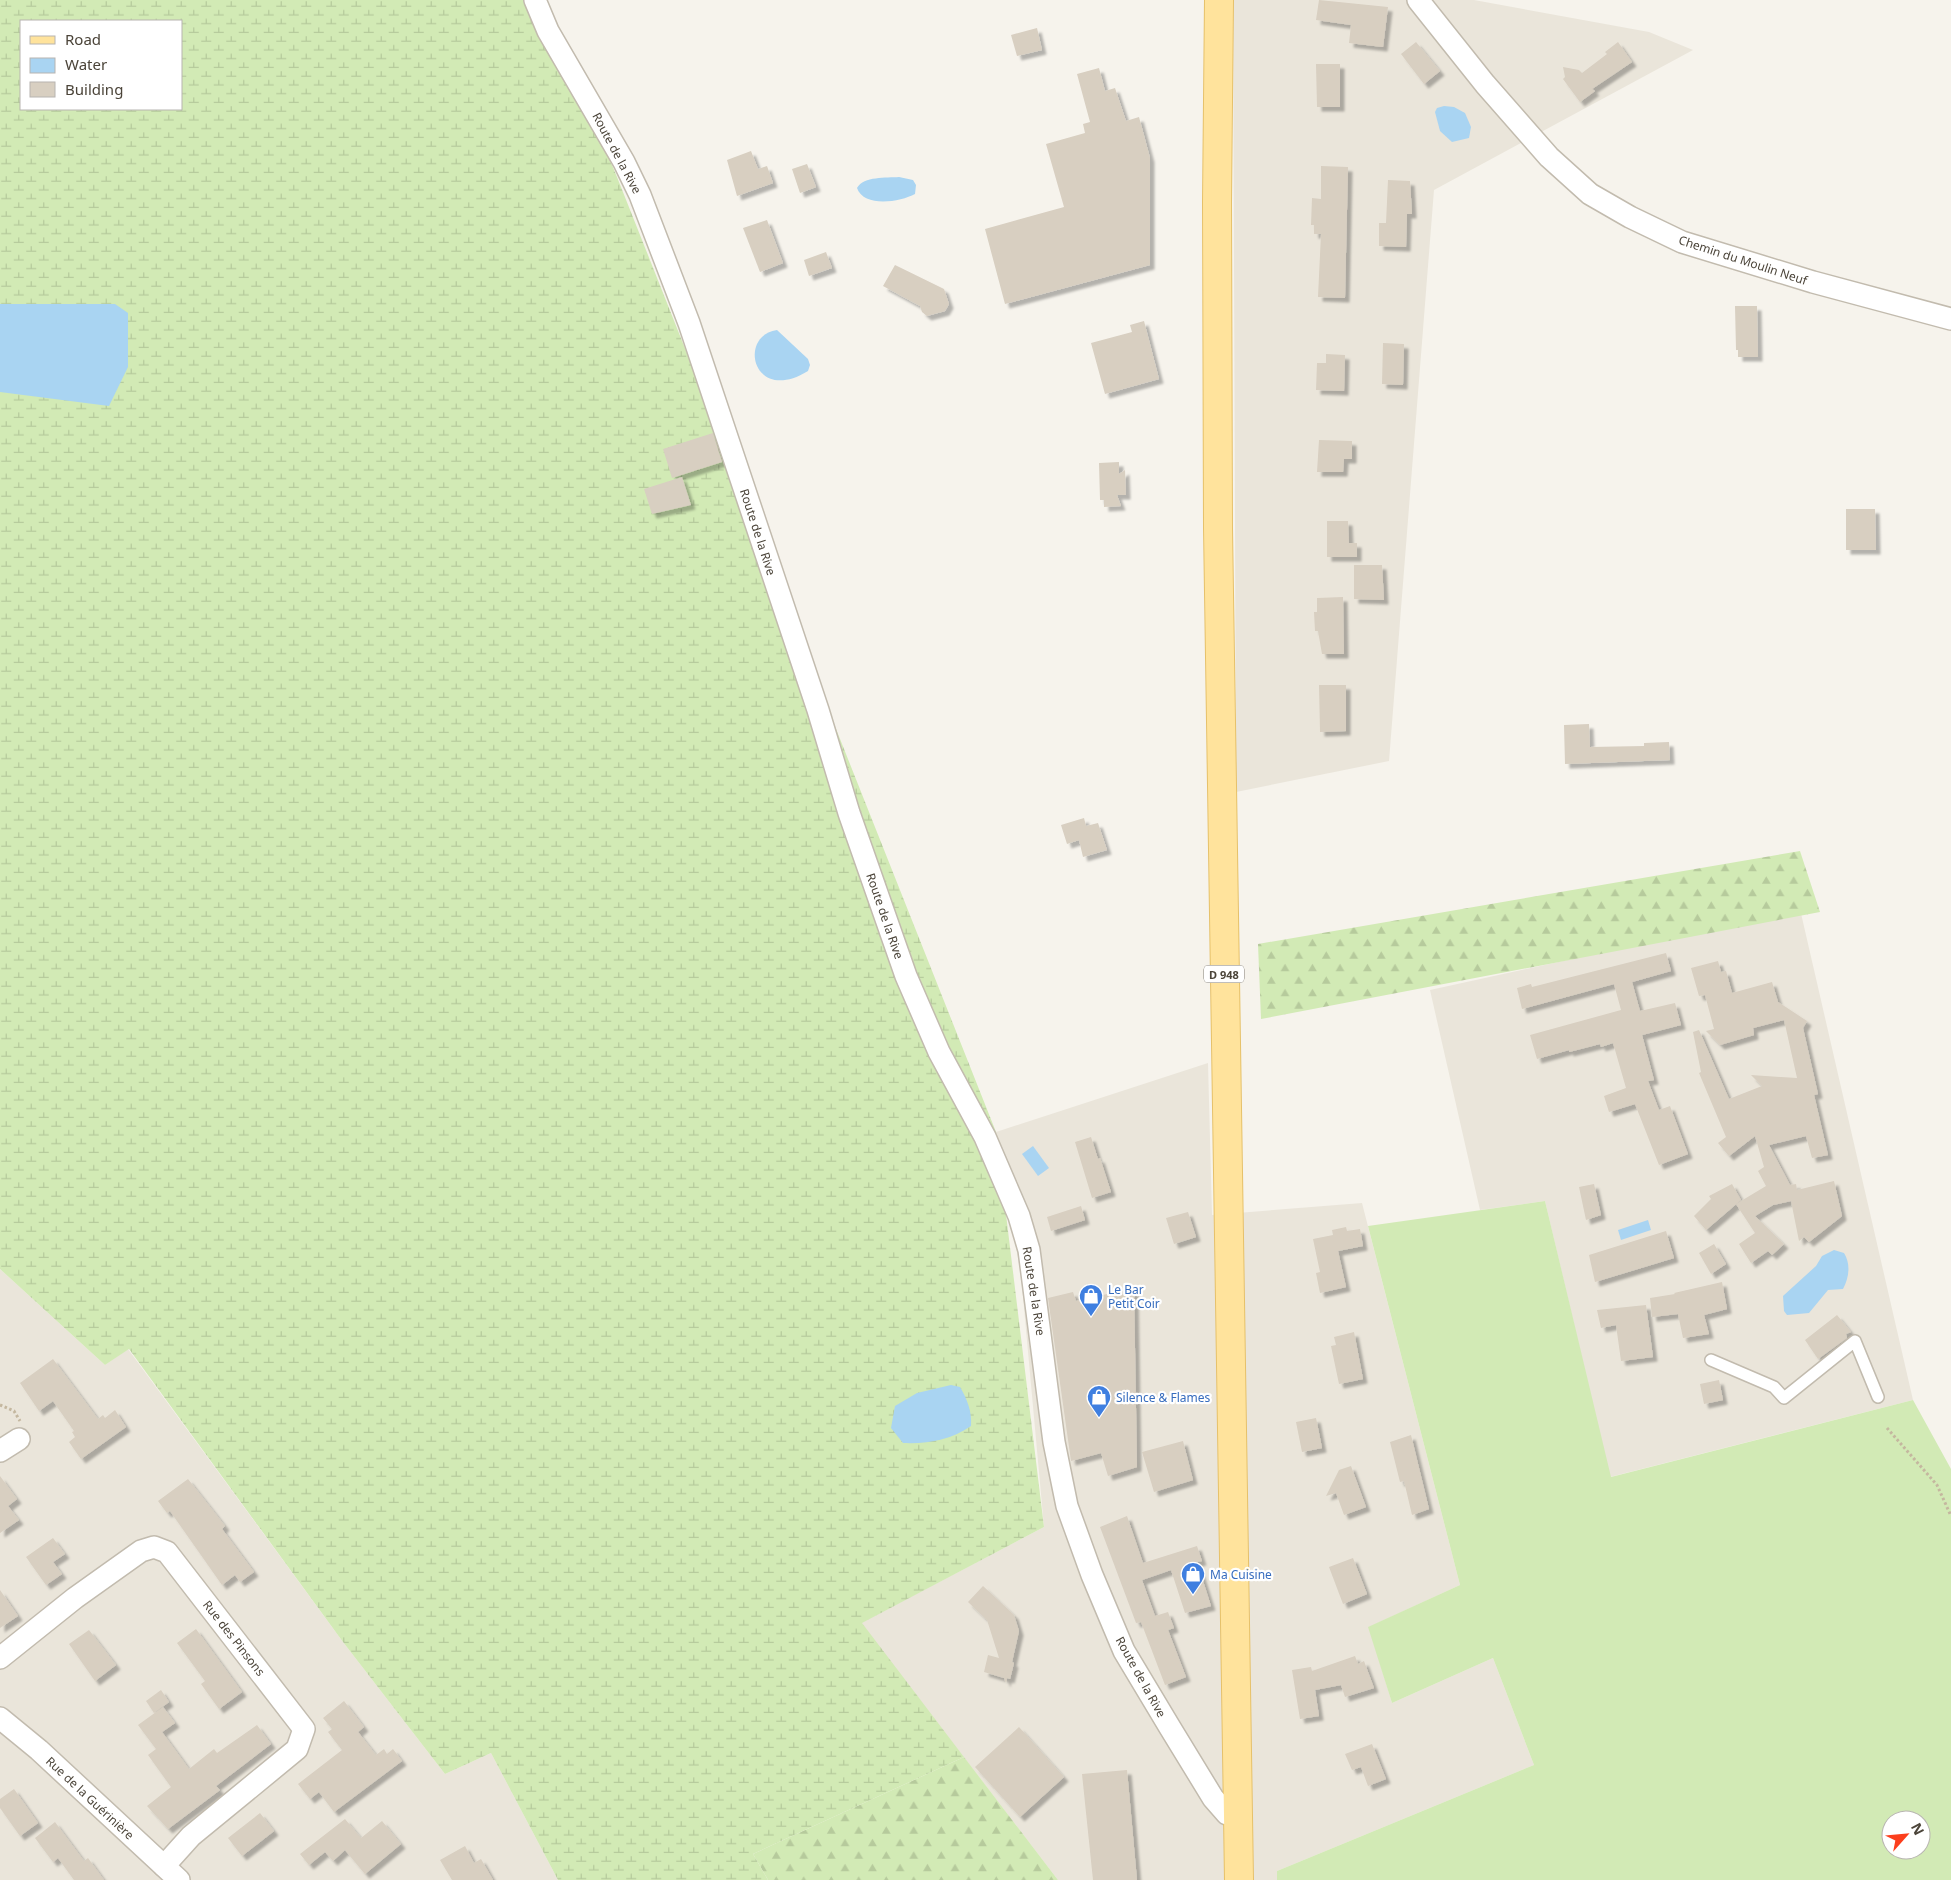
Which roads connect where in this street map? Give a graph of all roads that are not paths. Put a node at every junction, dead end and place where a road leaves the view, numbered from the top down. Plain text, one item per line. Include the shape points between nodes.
1 (536, 0) edge
2 (1219, 0) edge
3 (1418, 0) edge
4 (1951, 319) edge
5 (1711, 1360) dead end
6 (1878, 1397) dead end
7 (19, 1439) dead end
8 (0, 1451) edge
9 (0, 1658) edge
10 (0, 1718) edge
11 (1238, 1818) junction
12 (172, 1873) edge
13 (1238, 1880) edge

1 - 11 street, Route de la Rive via 548,31 640,195 690,324 849,813 906,976 939,1052 985,1137 1019,1216 1028,1250 1054,1442 1067,1506 1092,1575 1124,1651 1169,1726 1213,1798 1227,1814
2 - 11 main road, D 948 via 1219,567
3 - 4 street, Chemin du Moulin Neuf via 1484,84 1542,150 1590,194 1630,218 1682,242
5 - 6 lane via 1774,1387 1784,1398 1856,1341
7 - 8 street
9 - 12 street, Rue des Pinsons via 74,1598 140,1551 154,1547 167,1552 304,1729 297,1750 191,1836
10 - 12 street, Rue de la Guérinière
11 - 13 main road, D 948

